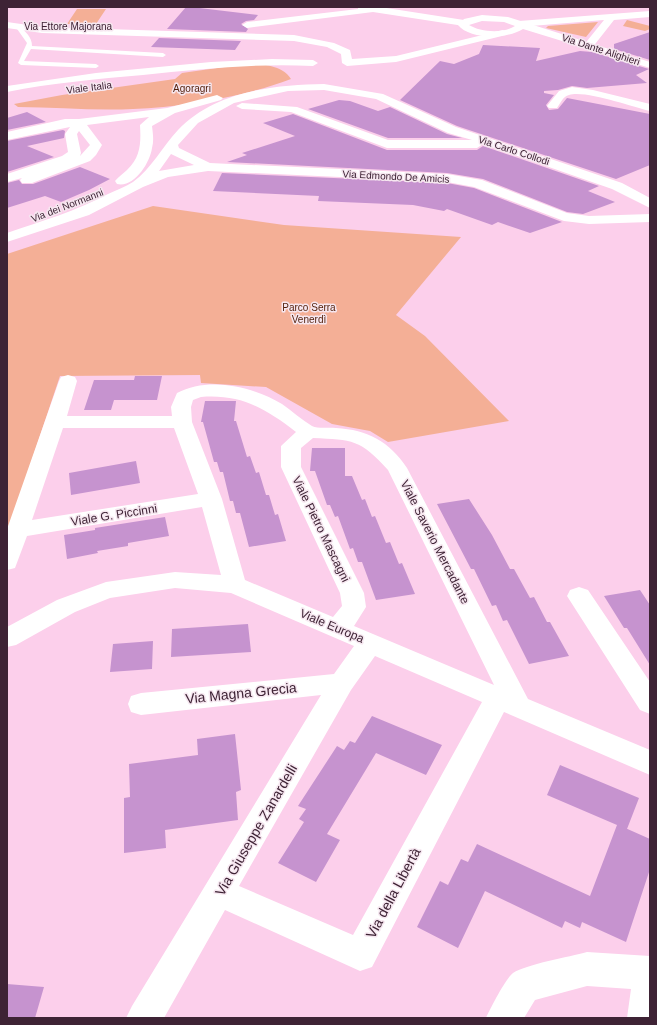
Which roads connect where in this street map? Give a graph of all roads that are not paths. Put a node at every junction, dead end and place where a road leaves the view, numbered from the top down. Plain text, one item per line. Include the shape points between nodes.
1 (357, 7) edge
2 (377, 9) junction
3 (403, 10) edge
4 (9, 14) dead end
5 (650, 14) edge
6 (611, 17) junction
7 (466, 21) junction
8 (237, 25) dead end
9 (515, 25) junction
10 (12, 26) edge
11 (214, 26) dead end
12 (42, 30) junction
13 (503, 33) junction
14 (29, 37) junction
15 (588, 46) junction
16 (30, 47) junction
17 (442, 48) junction
18 (341, 50) junction
19 (427, 52) junction
20 (163, 55) dead end
21 (396, 59) junction
22 (327, 61) junction
23 (234, 62) junction
24 (650, 65) edge
25 (96, 66) dead end
26 (170, 69) junction
27 (289, 76) junction
28 (324, 87) junction
29 (7, 89) edge
30 (30, 96) dead end
31 (379, 96) junction
32 (220, 105) junction
33 (553, 106) dead end
34 (650, 108) edge
35 (173, 110) junction
36 (79, 123) junction
37 (191, 124) junction
38 (134, 130) junction
39 (7, 136) edge
40 (490, 143) junction
41 (172, 144) junction
42 (208, 167) junction
43 (7, 178) edge
44 (27, 180) dead end
45 (137, 185) junction
46 (617, 186) junction
47 (650, 191) edge
48 (650, 204) edge
49 (650, 218) edge
50 (7, 227) edge
51 (7, 238) edge
52 (68, 381) dead end
53 (55, 422) junction
54 (182, 422) junction
55 (308, 432) junction
56 (211, 499) junction
57 (18, 530) junction
58 (7, 562) edge
59 (235, 585) junction
60 (579, 596) dead end
61 (338, 629) junction
62 (7, 638) edge
63 (370, 643) junction
64 (342, 683) junction
65 (508, 701) junction
66 (650, 703) edge
67 (141, 704) dead end
68 (650, 763) edge
69 (219, 892) junction
70 (650, 974) edge
71 (144, 1018) edge
72 (504, 1018) edge
73 (645, 1018) edge

1 - 2 street
2 - 3 street
2 - 8 street
3 - 7 street
4 - 10 street
5 - 6 street
6 - 9 street via 578,16
6 - 15 street
7 - 9 street, Via Dante Alighieri via 495,18
7 - 13 street, Via Dante Alighieri via 483,33
7 - 17 street
9 - 13 street, Via Dante Alighieri
9 - 15 street, Via Dante Alighieri
10 - 11 street, Via Ettore Majorana
10 - 12 street, Via Ettore Majorana
10 - 14 lane
12 - 14 lane
12 - 18 street, Via Ettore Majorana via 294,38 330,45
13 - 17 street
14 - 16 lane
15 - 24 street, Via Dante Alighieri
16 - 20 lane
16 - 25 lane via 21,63
17 - 19 street
18 - 19 street, Via Ettore Majorana
18 - 22 street
18 - 22 street via 346,52
19 - 21 street
21 - 22 street
21 - 22 street via 374,71
22 - 23 street, Viale Italia
22 - 27 street via 296,68
23 - 26 street, Viale Italia
23 - 27 street, Viale Italia via 269,66
26 - 29 street, Viale Italia via 72,79
26 - 30 street, Viale Italia via 143,80
27 - 28 street, Viale Italia via 302,84
27 - 35 street via 262,88
28 - 31 street, Via Carlo Collodi
28 - 31 street via 366,83
28 - 32 street, Via dei Normanni via 288,88 231,100
31 - 40 street, Via Carlo Collodi via 452,130
32 - 37 street, Via dei Normanni via 208,110
32 - 40 street via 293,109 387,144
33 - 34 street via 560,96 570,91 592,93
35 - 36 street
35 - 37 street
35 - 38 street
36 - 38 street
36 - 39 street via 65,123
36 - 43 street via 71,134 75,153 67,159
36 - 44 street via 96,145 92,152 85,158
37 - 38 street
37 - 41 street, Via dei Normanni
38 - 50 street, Via dei Normanni via 148,141 137,167 126,179 86,200
40 - 46 street, Via Carlo Collodi
41 - 42 street via 173,150
41 - 45 street, Via dei Normanni via 149,175
42 - 45 street via 165,173
42 - 49 street, Via Edmondo De Amicis via 447,178 477,183 564,217 589,220
45 - 51 street, Via dei Normanni via 84,212
46 - 47 street
46 - 48 street, Via Carlo Collodi
52 - 53 street
53 - 54 street
53 - 57 street
54 - 55 street via 181,407 184,397 194,391 228,390 253,396 277,408
54 - 56 street
55 - 61 street, Viale Pietro Mascagni via 291,446 291,467 352,593 354,607
55 - 65 street, Viale Saverio Mercadante via 336,433 366,440 382,452 396,468
56 - 57 street, Viale G. Piccinni
56 - 59 street
57 - 58 street
59 - 61 street, Viale Europa
59 - 62 street, Viale Europa via 175,580 106,590 66,606
60 - 66 street
61 - 63 street, Viale Europa
63 - 64 street, Via Giuseppe Zanardelli
63 - 65 street, Viale Europa
64 - 67 street, Via Magna Grecia
64 - 69 street, Via Giuseppe Zanardelli
65 - 68 street, Viale Europa
65 - 69 street, Via della Libertà via 360,954
69 - 71 street, Via Giuseppe Zanardelli
70 - 72 street via 587,969 524,986
70 - 73 street

